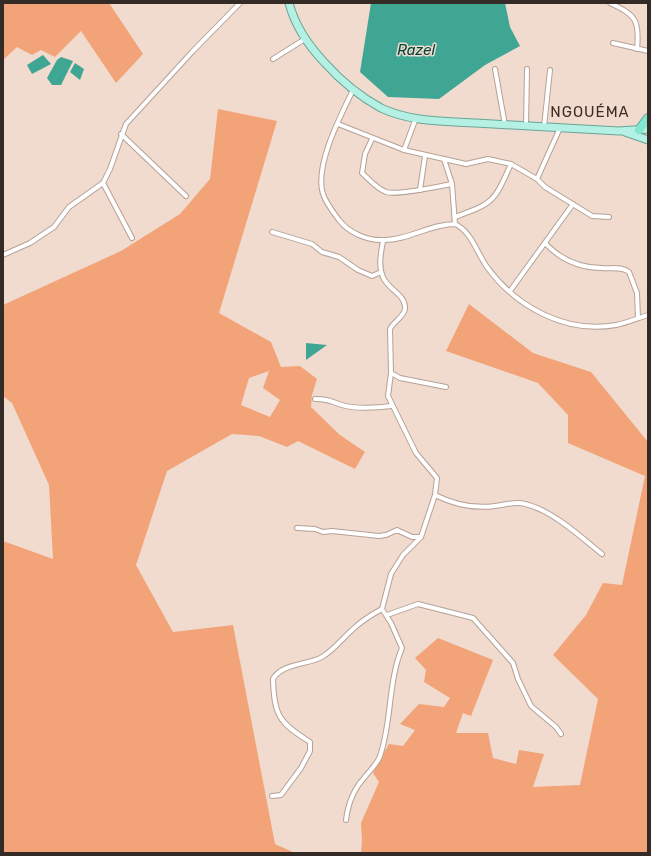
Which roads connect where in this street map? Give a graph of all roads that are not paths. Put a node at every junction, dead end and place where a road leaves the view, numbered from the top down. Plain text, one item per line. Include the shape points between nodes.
1 (240, 3) edge
2 (289, 3) edge
3 (610, 3) edge
4 (305, 39) junction
5 (613, 43) dead end
6 (637, 49) junction
7 (648, 51) edge
8 (273, 59) dead end
9 (495, 69) dead end
10 (527, 69) dead end
11 (550, 70) dead end
12 (353, 90) junction
13 (416, 118) junction
14 (648, 118) edge
15 (338, 124) junction
16 (505, 125) junction
17 (526, 126) junction
18 (544, 127) junction
19 (560, 128) junction
20 (648, 129) edge
21 (639, 130) junction
22 (619, 131) junction
23 (121, 134) junction
24 (372, 138) junction
25 (648, 140) edge
26 (404, 150) junction
27 (425, 156) junction
28 (444, 159) junction
29 (511, 164) junction
30 (537, 179) junction
31 (103, 183) junction
32 (452, 184) junction
33 (420, 190) junction
34 (186, 196) dead end
35 (573, 204) junction
36 (455, 217) junction
37 (609, 217) dead end
38 (455, 224) junction
39 (272, 232) dead end
40 (132, 238) dead end
41 (383, 241) junction
42 (545, 243) junction
43 (3, 255) edge
44 (381, 272) junction
45 (510, 291) junction
46 (648, 315) edge
47 (638, 318) junction
48 (391, 373) junction
49 (446, 387) dead end
50 (315, 399) dead end
51 (391, 406) junction
52 (435, 496) junction
53 (297, 528) dead end
54 (421, 537) junction
55 (602, 554) dead end
56 (382, 608) junction
57 (387, 615) junction
58 (561, 734) dead end
59 (272, 796) dead end
60 (346, 820) dead end

1 - 23 street via 136,112
2 - 4 main road
3 - 6 street via 628,12 634,20 638,35
4 - 8 street
4 - 12 main road via 331,70
5 - 6 street
6 - 7 street
9 - 16 street
10 - 17 street
11 - 18 street
12 - 13 main road via 382,108
12 - 15 street
13 - 16 main road
13 - 26 street
14 - 21 highway
15 - 24 street
15 - 41 street via 324,162 321,177 323,194 344,227 358,235
16 - 17 main road
17 - 18 main road
18 - 19 main road
19 - 22 main road
19 - 30 street
20 - 21 main road
21 - 22 main road
22 - 25 main road
23 - 31 street
23 - 34 street
24 - 26 street
24 - 33 street via 365,154 362,173 378,188 388,193
26 - 27 street
27 - 28 street
27 - 33 street
28 - 29 street via 466,164 488,159
28 - 32 street
29 - 30 street
29 - 36 street via 498,194 481,208
30 - 35 street via 545,187
31 - 40 street
31 - 43 street via 68,207 54,227 30,243
32 - 33 street
32 - 36 street
35 - 37 street via 592,216
35 - 42 street
36 - 38 street
38 - 41 street via 432,227 395,240
38 - 45 street via 465,231 494,276
39 - 44 street via 312,244 322,252 339,257 372,276
41 - 44 street
42 - 45 street
42 - 47 street via 554,252 576,264 587,267 622,268 629,272 637,293
44 - 48 street via 387,285 401,297 405,309 390,329
45 - 47 street via 534,310 561,322 606,326
46 - 47 street
48 - 49 street via 400,378
48 - 51 street via 388,396
50 - 51 street via 329,399 345,406
51 - 52 street via 416,453 436,475
52 - 54 street
52 - 55 street via 470,507 526,504 552,517
53 - 54 street via 379,536 397,530 412,537
54 - 56 street via 403,555 391,574
56 - 57 street
56 - 59 street via 352,629 324,656 275,674 275,708 289,729 311,745 290,786 282,795
57 - 58 street via 418,604 473,618 513,663 531,706
57 - 60 street via 402,648 393,675 388,724 380,757 351,798

